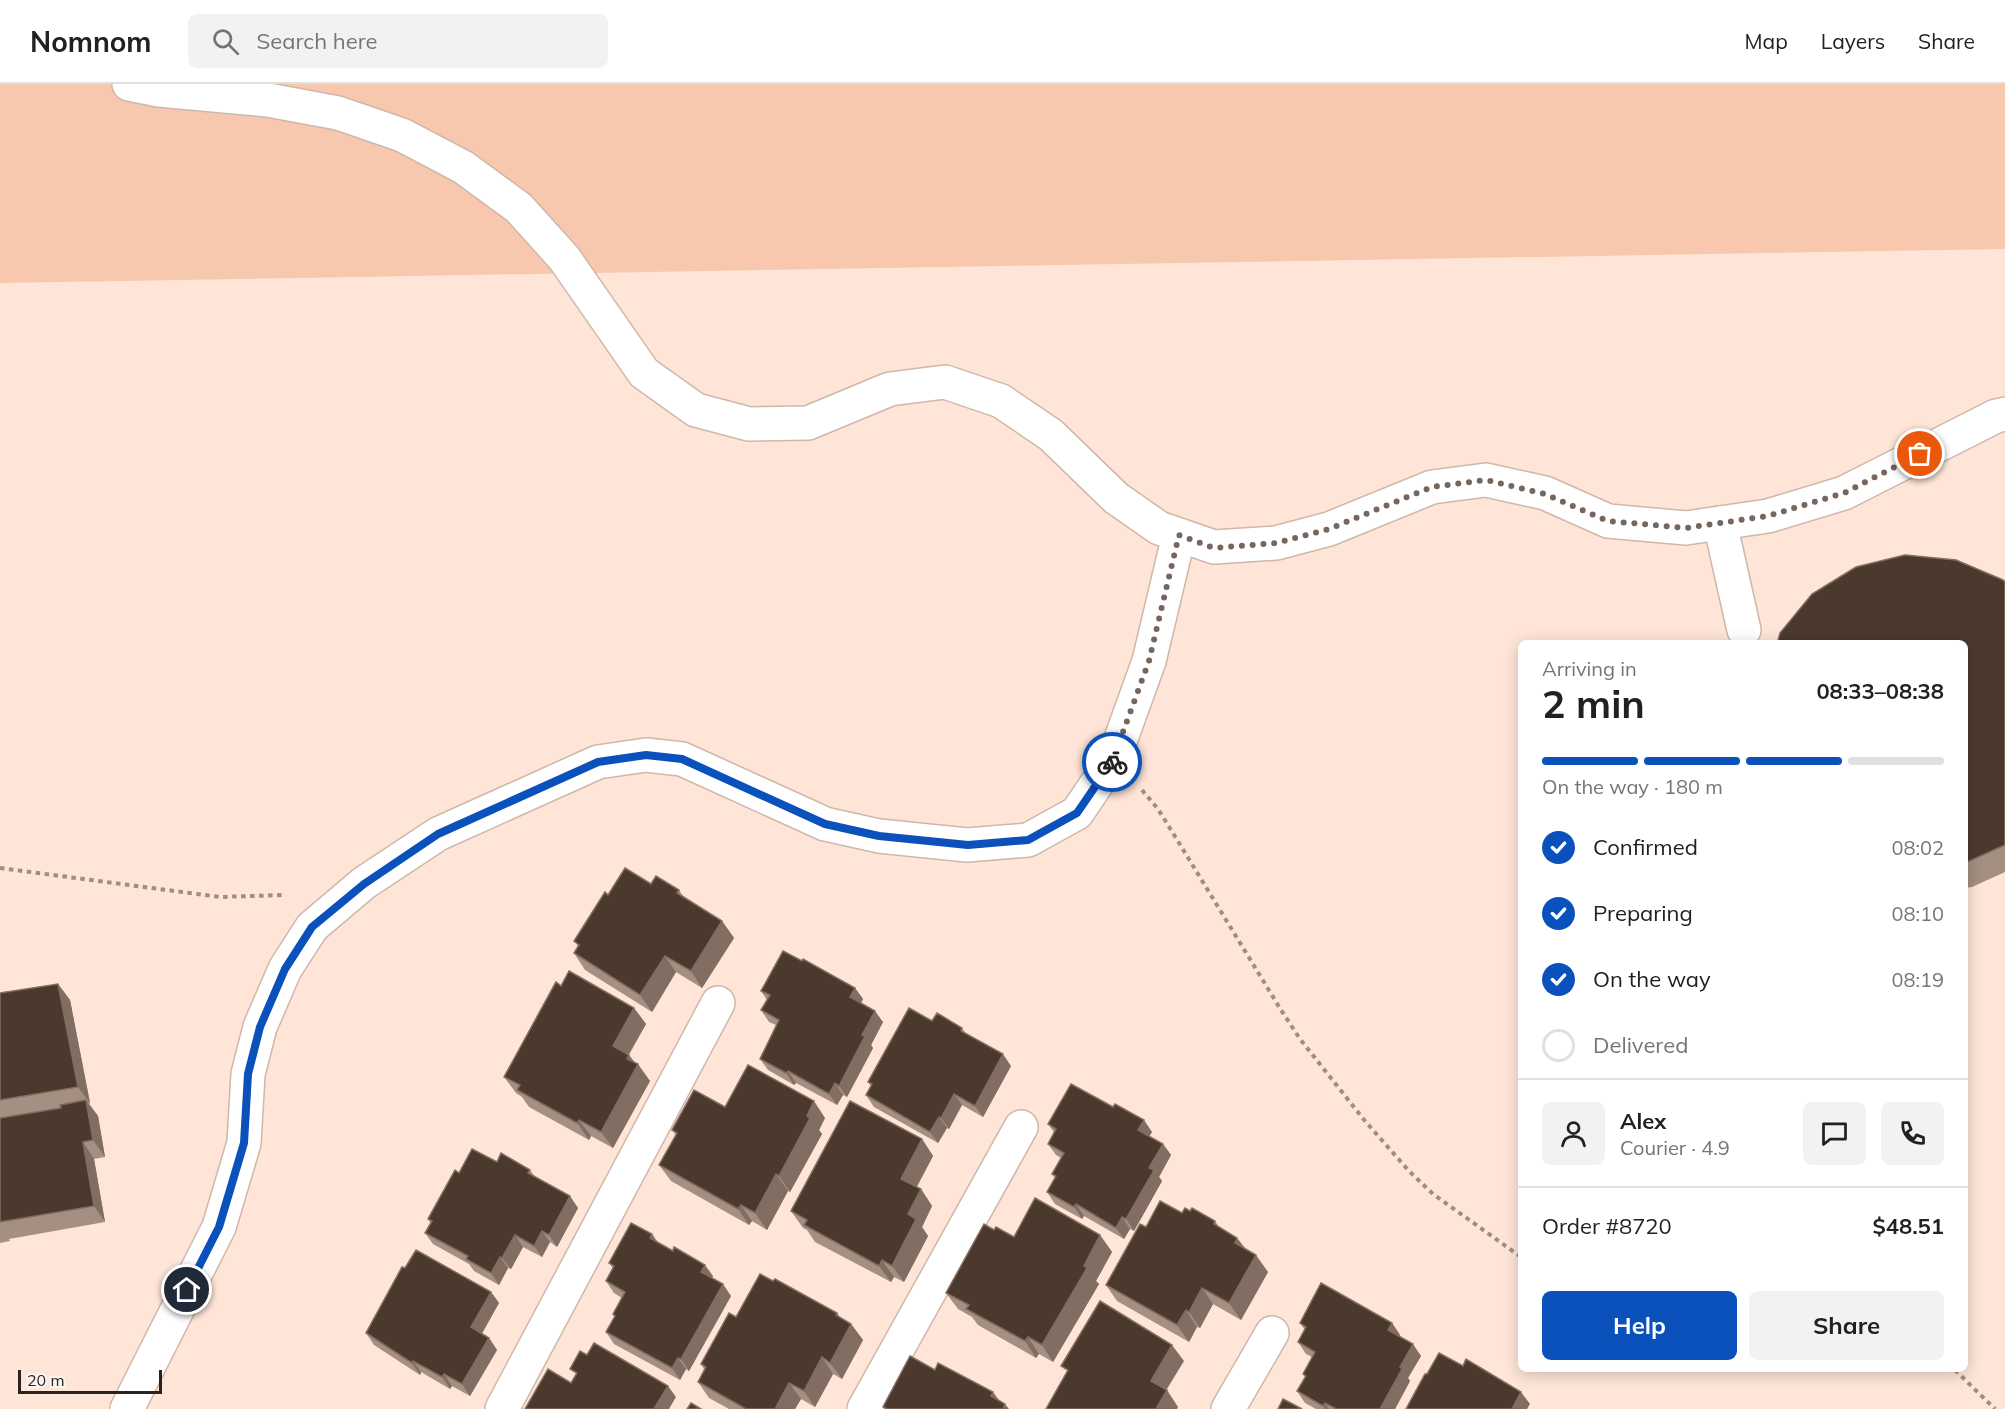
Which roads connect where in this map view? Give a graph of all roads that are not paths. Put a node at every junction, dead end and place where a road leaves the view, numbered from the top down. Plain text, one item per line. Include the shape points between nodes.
1 (129, 84) edge
2 (2005, 414) edge
3 (1720, 523) junction
4 (1179, 535) junction
5 (1744, 630) dead end
6 (718, 1004) dead end
7 (1021, 1127) dead end
8 (1272, 1333) dead end
9 (127, 1409) edge
10 (502, 1409) edge
11 (864, 1409) edge
12 (1228, 1409) edge

1 - 4 lane via 268,100 338,113 402,135 463,167 519,208 564,258 644,373 696,410 749,424 808,423 890,388 945,382 1001,401 1051,435 1116,498 1159,528
2 - 3 lane via 1844,493 1768,516
3 - 4 lane via 1686,528 1608,521 1545,494 1486,480 1432,487 1329,529 1276,543 1214,548
3 - 5 lane
4 - 9 lane via 1149,661 1114,758 1077,813 1028,840 968,845 825,824 682,759 646,755 598,762 438,834 364,884 312,927 285,969 260,1027 248,1074 244,1143 219,1227
6 - 10 lane
7 - 11 lane
8 - 12 lane

